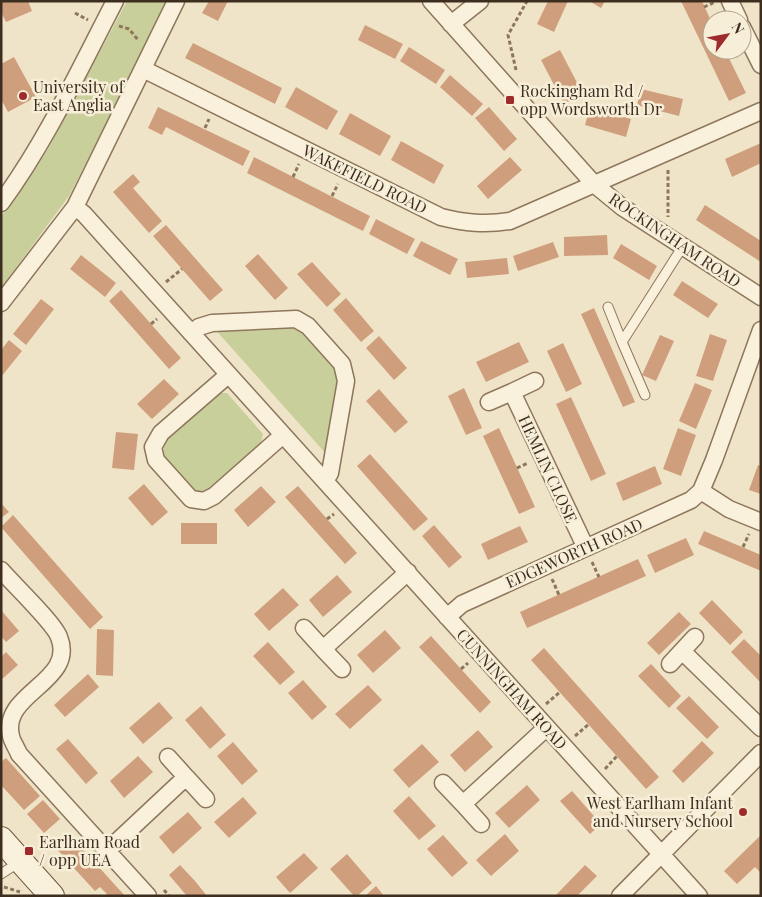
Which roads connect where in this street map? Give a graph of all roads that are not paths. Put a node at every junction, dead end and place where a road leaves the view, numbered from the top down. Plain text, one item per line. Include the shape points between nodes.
1 (115, 1) edge
2 (176, 1) edge
3 (430, 1) edge
4 (480, 1) edge
5 (451, 24) junction
6 (752, 48) edge
7 (761, 66) edge
8 (143, 68) junction
9 (761, 111) edge
10 (594, 184) junction
11 (1, 203) edge
12 (74, 208) junction
13 (676, 242) junction
14 (761, 297) edge
15 (1, 303) edge
16 (608, 307) dead end
17 (761, 330) edge
18 (191, 333) junction
19 (622, 342) junction
20 (228, 375) junction
21 (535, 381) dead end
22 (512, 392) junction
23 (645, 395) dead end
24 (489, 402) dead end
25 (283, 435) junction
26 (325, 481) junction
27 (701, 491) junction
28 (761, 522) edge
29 (585, 546) junction
30 (1, 570) edge
31 (408, 572) junction
32 (447, 616) junction
33 (304, 628) dead end
34 (695, 637) dead end
35 (323, 649) junction
36 (682, 651) junction
37 (670, 664) dead end
38 (342, 670) dead end
39 (546, 728) junction
40 (761, 728) edge
41 (761, 753) edge
42 (168, 757) dead end
43 (186, 777) junction
44 (444, 783) dead end
45 (206, 799) dead end
46 (463, 804) junction
47 (481, 824) dead end
48 (1, 839) edge
49 (108, 850) junction
50 (662, 852) junction
51 (21, 861) junction
52 (1, 874) edge
53 (52, 896) edge
54 (148, 896) edge
55 (620, 896) edge
56 (699, 896) edge

1 - 11 street via 58,113
2 - 8 street
3 - 5 street, ROCKINGHAM ROAD
4 - 5 street
5 - 10 street, ROCKINGHAM ROAD
6 - 7 street
8 - 10 street, WAKEFIELD ROAD via 441,216 467,224 489,225 510,221
8 - 12 street
9 - 10 street, WAKEFIELD ROAD
10 - 13 street, ROCKINGHAM ROAD via 622,207
12 - 15 street
12 - 18 street, CUNNINGHAM ROAD via 84,214
13 - 14 street, ROCKINGHAM ROAD
13 - 19 lane
16 - 19 lane
17 - 27 street
18 - 20 street, CUNNINGHAM ROAD
18 - 26 street via 212,323 296,319 308,326 342,364 346,381 330,473
19 - 23 lane
20 - 25 street, CUNNINGHAM ROAD
20 - 25 street via 161,433 153,447 156,460 191,499 204,500 214,496
21 - 22 street
22 - 24 street
22 - 29 street, HEMLIN CLOSE
25 - 26 street, CUNNINGHAM ROAD
26 - 31 street, CUNNINGHAM ROAD
27 - 28 street via 729,509
27 - 29 street, EDGEWORTH ROAD via 691,500
29 - 32 street, EDGEWORTH ROAD via 462,604
30 - 49 street via 58,634 62,652 59,666 15,711 10,723 11,737 20,754
31 - 32 street, CUNNINGHAM ROAD
31 - 35 street
32 - 39 street, CUNNINGHAM ROAD
33 - 35 street
34 - 36 street
35 - 38 street
36 - 37 street
36 - 40 street
39 - 46 street
39 - 50 street, CUNNINGHAM ROAD
41 - 50 street
42 - 43 street
43 - 45 street
43 - 49 street
44 - 46 street
46 - 47 street
48 - 51 main road
49 - 54 street
50 - 55 street
50 - 56 street, CUNNINGHAM ROAD
51 - 52 lane
51 - 53 main road

